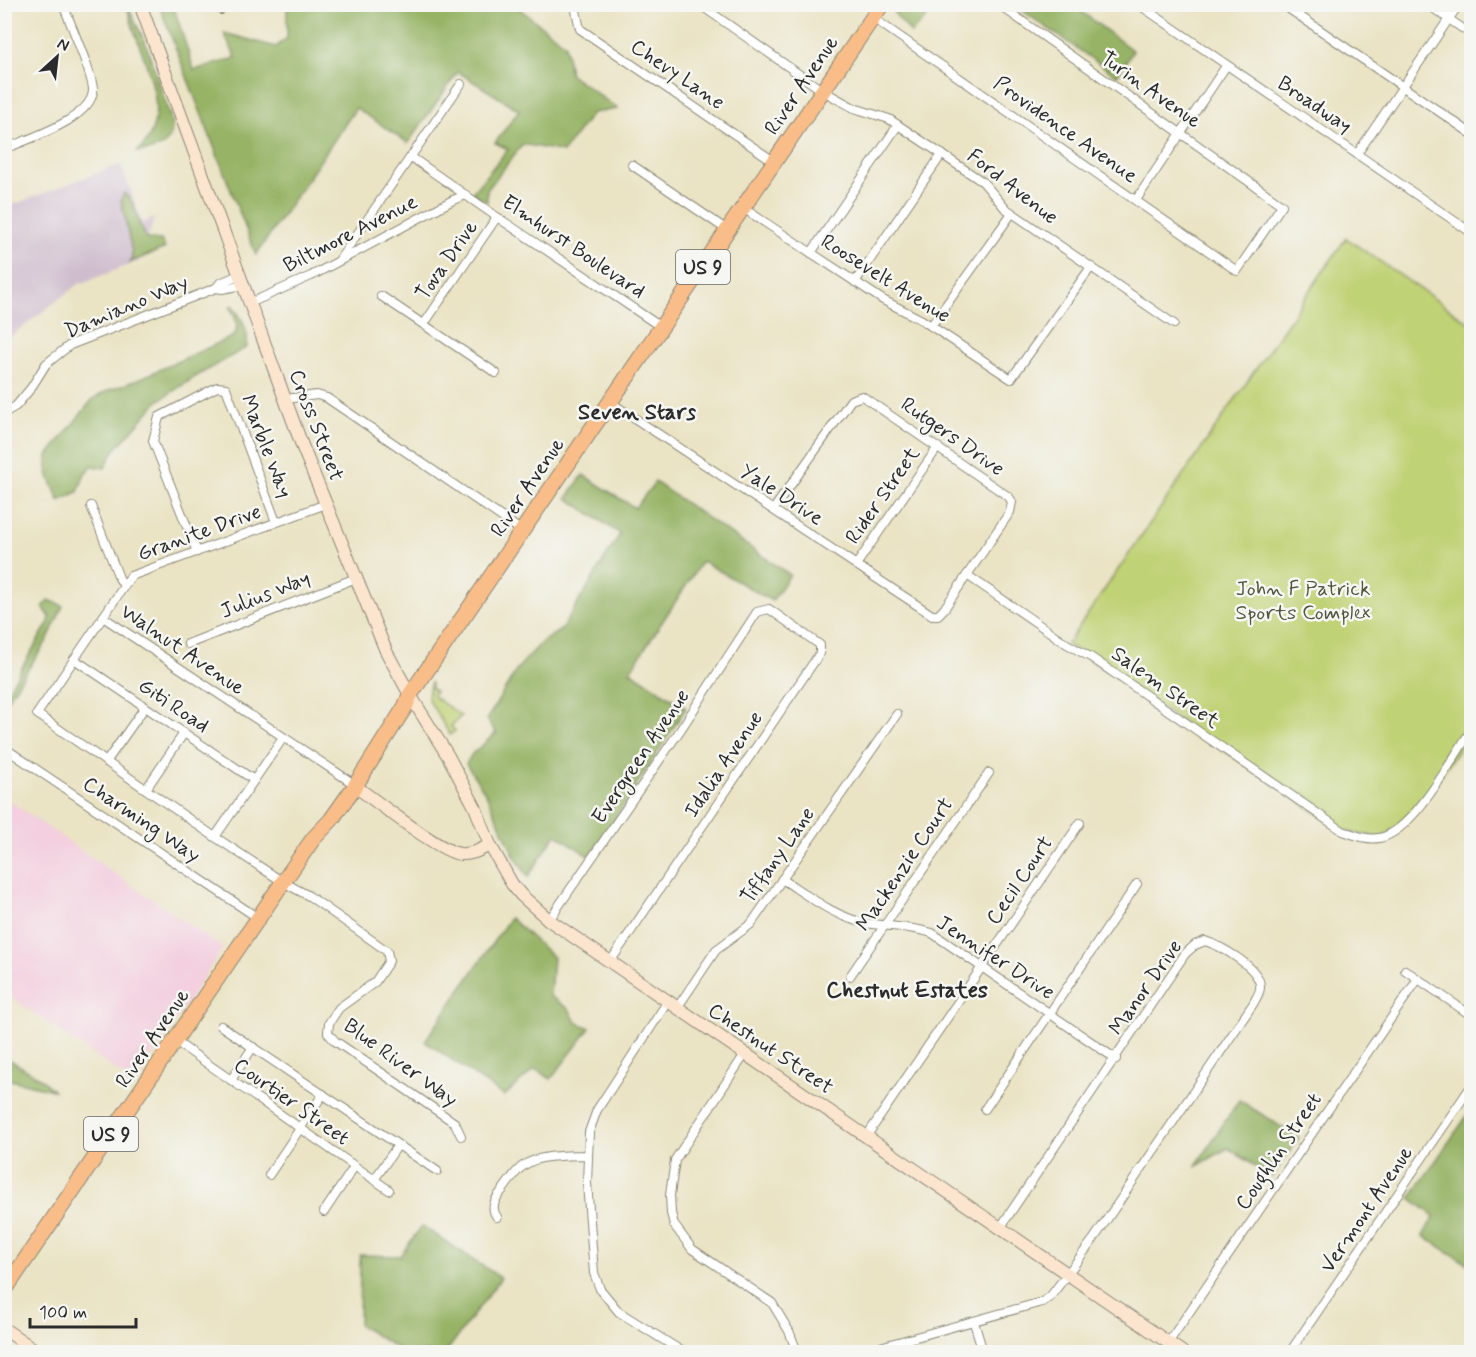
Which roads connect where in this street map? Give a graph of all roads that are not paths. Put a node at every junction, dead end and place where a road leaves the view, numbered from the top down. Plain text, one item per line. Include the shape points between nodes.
1 (63, 4) edge
2 (140, 4) edge
3 (699, 4) edge
4 (882, 4) edge
5 (998, 4) edge
6 (1138, 4) edge
7 (1282, 4) edge
8 (1426, 4) edge
9 (1459, 4) edge
10 (575, 6) edge
11 (873, 18) junction
12 (1449, 20) junction
13 (1472, 35) edge
14 (1226, 66) junction
15 (461, 84) dead end
16 (1403, 87) junction
17 (823, 91) junction
18 (898, 125) junction
19 (1182, 132) junction
20 (1472, 134) edge
21 (4, 148) edge
22 (942, 154) junction
23 (1357, 154) junction
24 (411, 157) junction
25 (774, 162) junction
26 (632, 165) dead end
27 (466, 195) junction
28 (1136, 200) junction
29 (743, 208) junction
30 (1012, 213) junction
31 (497, 217) junction
32 (728, 230) junction
33 (1472, 233) edge
34 (811, 253) junction
35 (339, 260) junction
36 (1091, 267) junction
37 (1237, 271) joint
38 (241, 280) junction
39 (855, 282) junction
40 (381, 296) dead end
41 (250, 303) junction
42 (424, 324) junction
43 (1174, 324) dead end
44 (931, 326) junction
45 (661, 327) junction
46 (496, 373) dead end
47 (285, 399) junction
48 (610, 402) junction
49 (4, 413) edge
50 (938, 447) junction
51 (326, 504) junction
52 (91, 506) dead end
53 (773, 510) junction
54 (276, 522) junction
55 (522, 531) junction
56 (197, 552) junction
57 (856, 564) junction
58 (967, 575) junction
59 (356, 578) junction
60 (124, 586) junction
61 (759, 612) joint
62 (103, 617) junction
63 (188, 644) dead end
64 (74, 659) junction
65 (410, 695) junction
66 (145, 707) junction
67 (897, 714) dead end
68 (1472, 729) edge
69 (184, 733) junction
70 (283, 738) junction
71 (6, 749) dead end
72 (106, 762) junction
73 (989, 773) dead end
74 (254, 780) junction
75 (352, 783) junction
76 (146, 789) junction
77 (1080, 822) dead end
78 (215, 837) junction
79 (490, 845) junction
80 (782, 879) junction
81 (283, 882) junction
82 (1137, 884) dead end
83 (258, 918) junction
84 (549, 920) junction
85 (884, 925) junction
86 (610, 962) junction
87 (981, 968) junction
88 (1405, 970) dead end
89 (850, 976) dead end
90 (1418, 979) junction
91 (673, 1004) junction
92 (1050, 1014) junction
93 (1472, 1016) edge
94 (221, 1026) dead end
95 (175, 1041) junction
96 (253, 1047) junction
97 (745, 1054) junction
98 (1116, 1059) junction
99 (231, 1080) junction
100 (1472, 1085) edge
101 (323, 1094) junction
102 (985, 1109) dead end
103 (301, 1129) junction
104 (460, 1136) dead end
105 (866, 1137) junction
106 (398, 1146) junction
107 (588, 1155) junction
108 (354, 1167) junction
109 (437, 1171) dead end
110 (269, 1175) dead end
111 (374, 1180) junction
112 (389, 1190) dead end
113 (324, 1212) dead end
114 (497, 1217) dead end
115 (1000, 1228) junction
116 (1068, 1274) junction
117 (4, 1291) edge
118 (974, 1322) junction
119 (4, 1329) edge
120 (1168, 1343) junction
121 (38, 1353) edge
122 (683, 1353) edge
123 (797, 1353) edge
124 (862, 1353) edge
125 (983, 1353) edge
126 (1182, 1353) edge
127 (1290, 1353) edge

1 - 21 street via 90,76 93,91 88,105 74,117
2 - 38 street, Cross Street
3 - 17 street, Ford Avenue
4 - 11 highway, River Avenue / US 9
5 - 19 street, Turin Avenue
6 - 14 street, Broadway
7 - 16 street
8 - 12 street
9 - 12 street
10 - 25 street, Chevy Lane via 580,29
11 - 17 highway, River Avenue / US 9
11 - 28 street, Providence Avenue
12 - 13 street
12 - 16 street
14 - 19 street
14 - 23 street, Broadway
15 - 24 street
16 - 20 street
16 - 23 street
17 - 18 street, Ford Avenue
17 - 25 highway, River Avenue / US 9
18 - 22 street, Ford Avenue
18 - 34 street
19 - 28 street
19 - 37 street, Turin Avenue via 1282,204
22 - 30 street, Ford Avenue via 983,182
22 - 39 street
23 - 33 street, Broadway
24 - 27 street, Elmhurst Boulevard
24 - 35 street
25 - 29 highway, River Avenue / US 9
26 - 32 street
27 - 31 street, Elmhurst Boulevard
27 - 35 street, Biltmore Avenue
28 - 37 street, Providence Avenue
29 - 32 highway, River Avenue / US 9
29 - 34 street, Roosevelt Avenue
30 - 36 street, Ford Avenue
30 - 44 street
31 - 42 street, Tova Drive
31 - 45 street, Elmhurst Boulevard
32 - 45 highway, River Avenue / US 9
34 - 39 street, Roosevelt Avenue
35 - 41 street, Biltmore Avenue
36 - 43 street, Ford Avenue
36 - 44 street, Roosevelt Avenue via 1011,379
38 - 41 street, Cross Street
38 - 49 street, Damiano Way via 220,283 216,288 70,345 46,364 16,406
39 - 44 street, Roosevelt Avenue
40 - 42 street, Tova Drive
41 - 47 street, Cross Street
42 - 46 street, Tova Drive
45 - 48 highway, River Avenue / US 9
47 - 51 street, Cross Street
47 - 55 street via 317,395 327,398
48 - 53 street, Yale Drive
48 - 55 highway, River Avenue / US 9
50 - 53 street, Rutgers Drive via 868,399 862,396 851,400
50 - 57 street, Rider Street
50 - 58 street, Rutgers Drive via 1009,497 1012,505
51 - 54 street, Granite Drive
51 - 59 street, Cross Street
52 - 60 street
53 - 57 street, Yale Drive
54 - 56 street, Granite Drive
54 - 56 street, Marble Way via 226,388 217,387 159,417 153,441
55 - 65 highway, River Avenue / US 9
56 - 60 street, Granite Drive via 131,576
57 - 58 street, Yale Drive via 934,615 944,609
58 - 68 street, Salem Street via 1343,831 1363,838 1381,838 1414,816
59 - 63 street, Julius Way
59 - 65 street, Cross Street via 386,651
60 - 62 street, Granite Drive
61 - 84 street, Evergreen Avenue
61 - 86 street, Idalia Avenue via 769,609 784,618 820,645 820,653
62 - 64 street, Walnut Avenue
62 - 70 street, Walnut Avenue
64 - 66 street, Giti Road
64 - 72 street, Walnut Avenue via 38,714
65 - 75 highway, River Avenue / US 9 via 401,703
65 - 79 street, Cross Street via 448,756
66 - 69 street, Giti Road
66 - 72 street
67 - 80 street, Tiffany Lane
69 - 74 street, Giti Road
69 - 76 street
70 - 74 street
70 - 75 street, Walnut Avenue
71 - 83 street, Charming Way
72 - 76 street, Walnut Avenue
73 - 85 street, Mackenzie Court
74 - 78 street
75 - 79 street via 457,854 470,854
75 - 81 highway, River Avenue / US 9 via 325,815
76 - 78 street, Walnut Avenue
77 - 87 street, Cecil Court
78 - 81 street, Walnut Avenue
79 - 84 street, Chestnut Street via 520,895
80 - 85 street, Jennifer Drive via 841,914 864,923
80 - 91 street, Tiffany Lane via 751,924 716,950
81 - 83 highway, River Avenue / US 9
81 - 104 street, Blue River Way via 384,947 389,955 387,966 375,982 339,1008 329,1023 330,1037 455,1123
82 - 92 street
83 - 95 highway, River Avenue / US 9
84 - 86 street, Chestnut Street
85 - 87 street, Jennifer Drive via 932,933
85 - 89 street, Mackenzie Court
86 - 91 street, Chestnut Street
87 - 92 street, Jennifer Drive
87 - 105 street, Cecil Court
88 - 90 street
90 - 93 street
90 - 120 street, Coughlin Street
91 - 97 street, Chestnut Street
91 - 107 street, Tiffany Lane via 597,1110
92 - 98 street, Jennifer Drive
92 - 102 street
94 - 96 street
95 - 99 street, Courtier Street
95 - 117 highway, River Avenue / US 9
96 - 99 street
96 - 101 street
97 - 105 street, Chestnut Street
97 - 123 street via 675,1160 671,1213 674,1225 692,1249 772,1303
98 - 115 street, Manor Drive
98 - 116 street, Manor Drive via 1185,954 1195,945 1205,941 1218,945 1259,978 1261,988 1253,1004
99 - 103 street, Courtier Street
100 - 127 street, Vermont Avenue
101 - 103 street
101 - 106 street
103 - 108 street, Courtier Street
103 - 110 street
105 - 115 street, Chestnut Street
106 - 109 street
106 - 111 street
107 - 114 street via 539,1159 522,1166 497,1197
107 - 122 street, Tiffany Lane via 592,1254 600,1289 619,1311
108 - 111 street, Courtier Street
108 - 113 street
111 - 112 street, Courtier Street
115 - 116 street, Chestnut Street
116 - 118 street via 1042,1302
116 - 120 street, Chestnut Street
118 - 124 street
118 - 125 street
119 - 121 street
120 - 126 street, Chestnut Street

